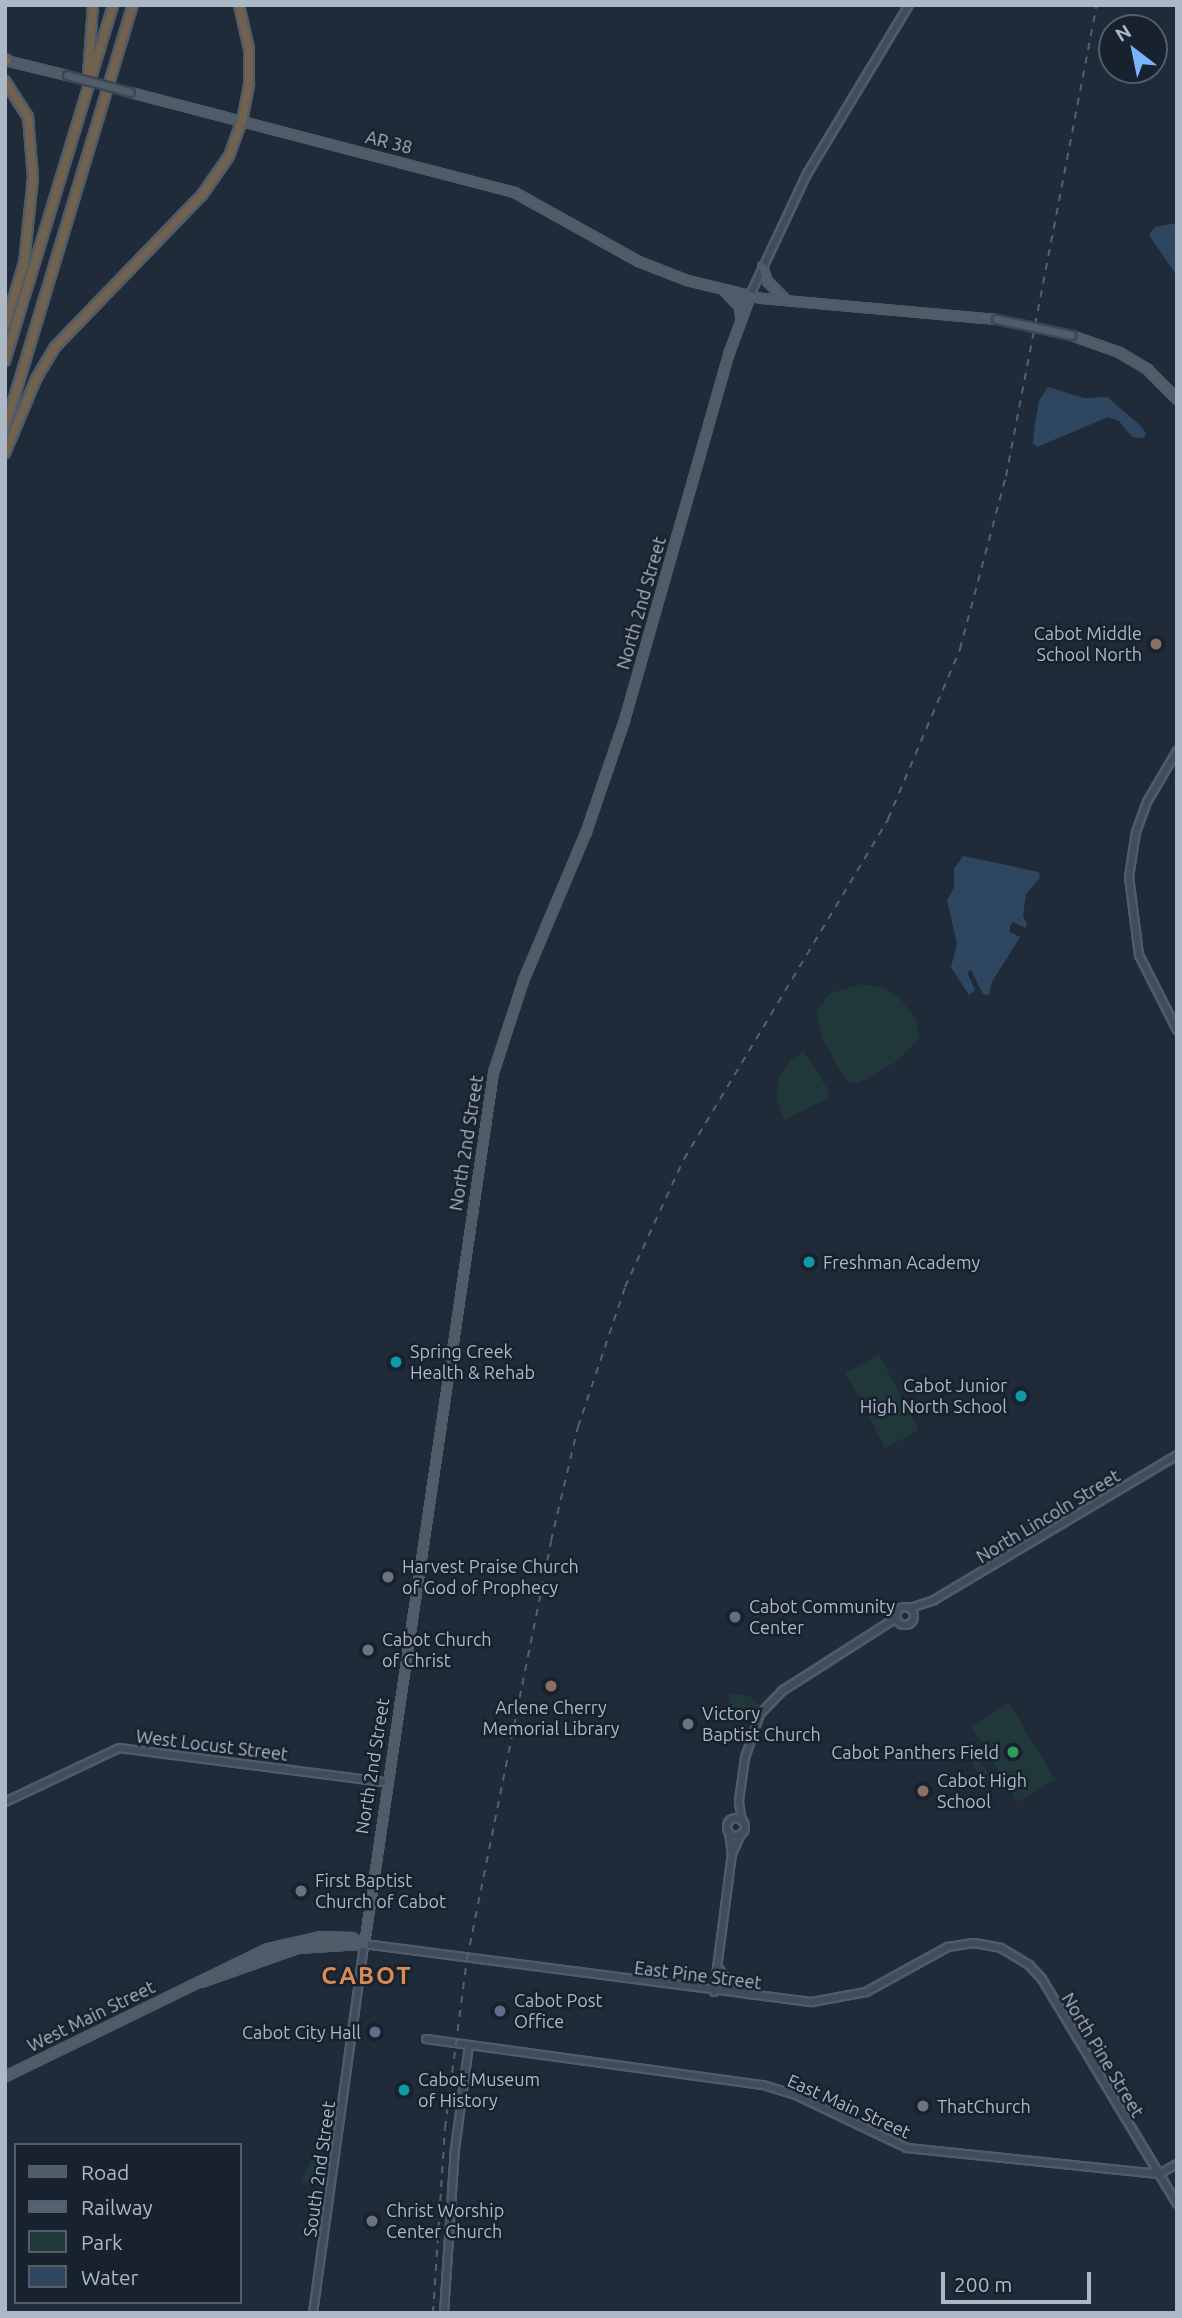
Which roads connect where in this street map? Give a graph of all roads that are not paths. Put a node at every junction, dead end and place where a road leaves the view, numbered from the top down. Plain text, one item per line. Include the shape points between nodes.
1 (93, 5) edge
2 (113, 5) edge
3 (133, 5) edge
4 (239, 5) edge
5 (909, 5) edge
6 (6, 60) edge
7 (5, 81) edge
8 (83, 104) junction
9 (243, 121) junction
10 (762, 266) junction
11 (720, 287) junction
12 (750, 295) junction
13 (786, 300) junction
14 (740, 318) junction
15 (5, 326) edge
16 (5, 361) edge
17 (1177, 399) edge
18 (5, 428) edge
19 (5, 453) edge
20 (1177, 751) edge
21 (1177, 1030) edge
22 (1177, 1455) edge
23 (912, 1611) junction
24 (897, 1620) junction
25 (386, 1782) junction
26 (739, 1801) junction
27 (5, 1802) edge
28 (730, 1820) junction
29 (742, 1821) junction
30 (729, 1833) junction
31 (741, 1835) junction
32 (732, 1854) junction
33 (363, 1944) junction
34 (1017, 1956) joint
35 (717, 1967) junction
36 (714, 1992) junction
37 (754, 1996) junction
38 (353, 2029) joint
39 (426, 2039) dead end
40 (469, 2045) junction
41 (5, 2076) edge
42 (1177, 2164) edge
43 (1159, 2174) junction
44 (1177, 2204) edge
45 (313, 2313) edge
46 (444, 2313) edge

1 - 8 highway via 94,31
2 - 8 highway
3 - 18 highway
4 - 9 highway via 249,65
5 - 10 street via 829,134
6 - 9 main road, AR 38, bridge
7 - 15 highway via 28,117 33,178 24,263
8 - 16 highway
9 - 11 main road, AR 38 via 514,192 638,261
9 - 19 highway via 229,156 207,189 55,347
10 - 12 street
10 - 13 main road via 767,281
11 - 12 main road, AR 38
11 - 14 main road via 739,306
12 - 13 main road, AR 38
12 - 14 main road, North 2nd Street
13 - 17 main road, AR 38, bridge via 996,319 1071,335 1119,352 1147,369
14 - 25 main road, North 2nd Street via 624,720 586,831 523,980 493,1072
20 - 21 street via 1147,802 1136,832 1129,877 1139,955
22 - 23 street, North Lincoln Street
23 - 24 street via 900,1608
23 - 24 street via 909,1623
24 - 26 street via 766,1705 750,1734
25 - 27 street, West Locust Street via 119,1748
25 - 33 main road, North 2nd Street
26 - 28 street
26 - 29 street
28 - 29 street
28 - 30 street
29 - 31 street
30 - 31 street
30 - 32 street
31 - 32 street
32 - 35 street
33 - 36 street, East Pine Street
33 - 38 street, North 2nd Street
33 - 41 main road, West Main Street via 298,1948 191,1986
34 - 37 street, East Pine Street via 988,1945 960,1945 937,1951 855,1996 812,2002
34 - 43 street, North Pine Street via 1042,1979
35 - 36 street
35 - 37 street via 734,1987
36 - 37 street, East Pine Street
38 - 45 street, South 2nd Street
39 - 40 street, East Main Street
40 - 43 street, East Main Street via 763,2085 796,2095 907,2148
40 - 46 street via 455,2149
42 - 43 street
43 - 44 street, North Pine Street

